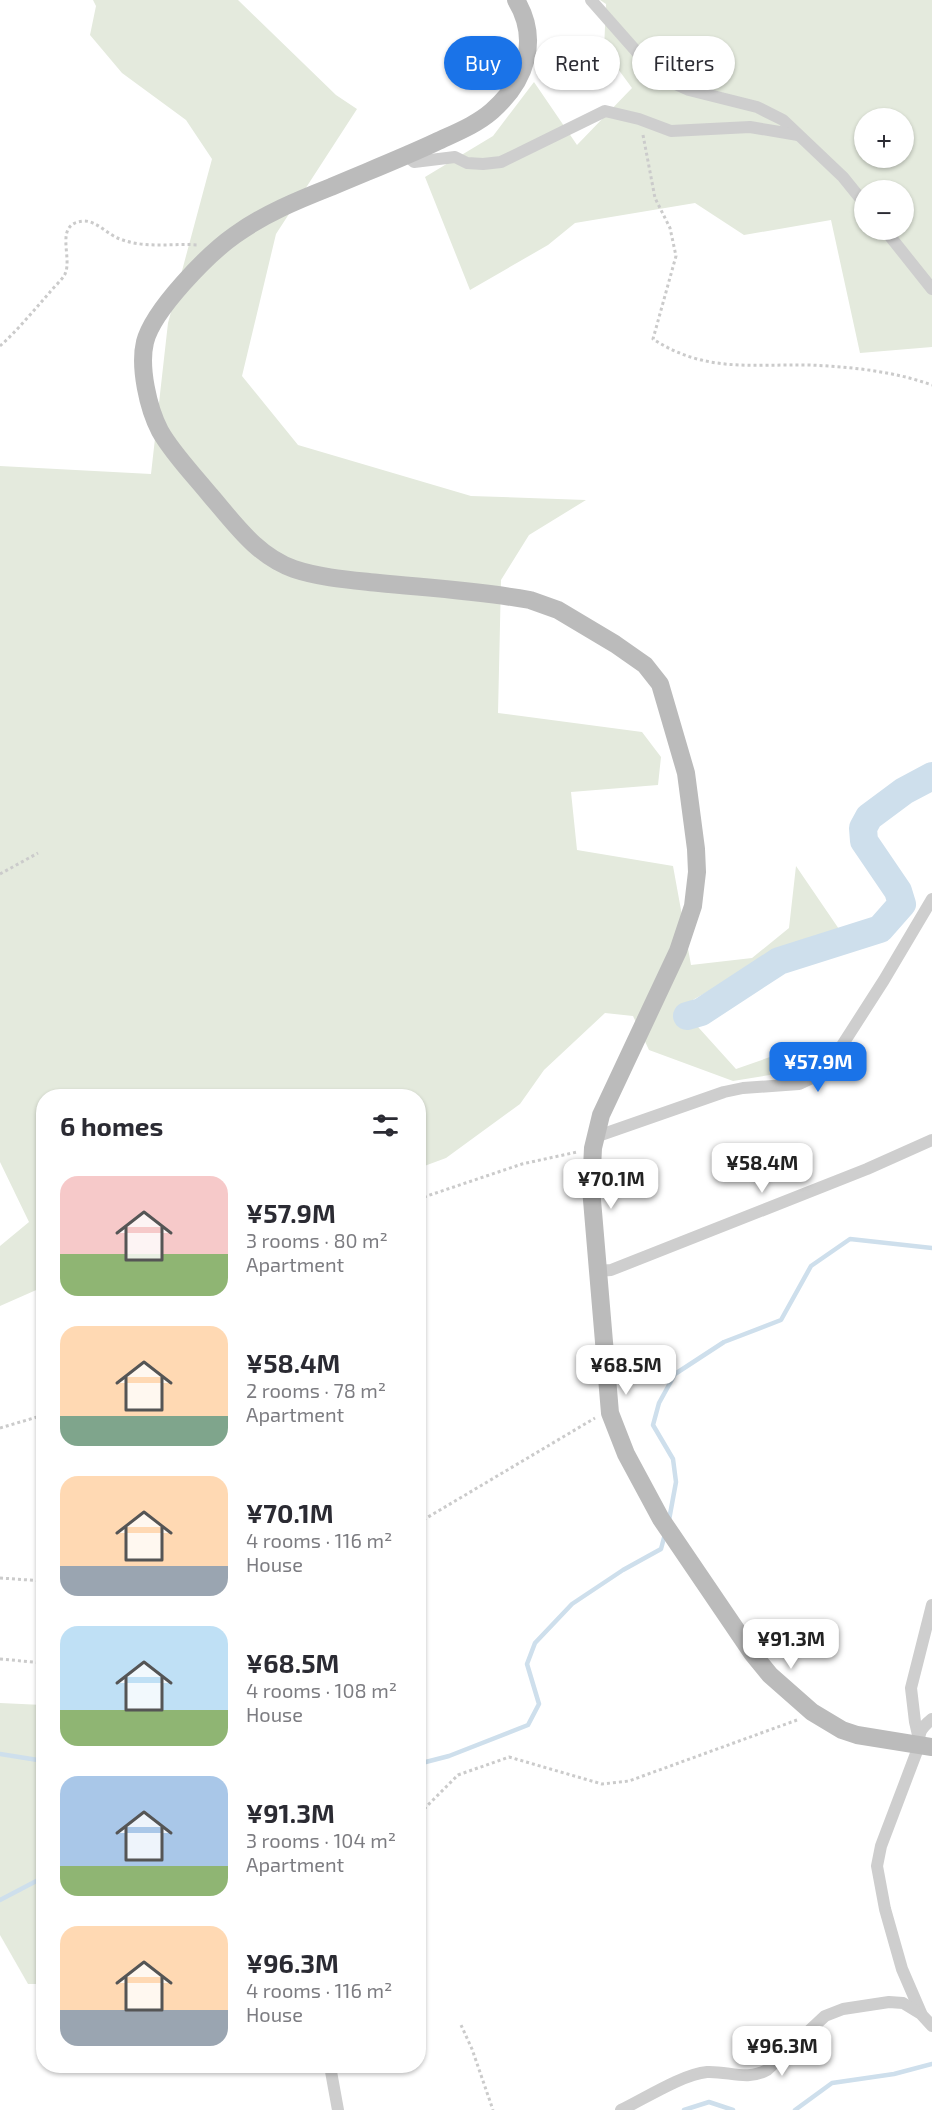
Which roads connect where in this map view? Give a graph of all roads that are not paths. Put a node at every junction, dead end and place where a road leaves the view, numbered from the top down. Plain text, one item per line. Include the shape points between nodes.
1 (516, 0) edge
2 (591, 0) edge
3 (798, 135) junction
4 (407, 156) junction
5 (854, 191) edge
6 (893, 240) edge
7 (932, 289) edge
8 (932, 899) edge
9 (932, 1140) edge
10 (594, 1142) junction
11 (598, 1271) junction
12 (932, 1605) edge
13 (932, 1719) edge
14 (923, 1742) edge
15 (921, 2014) junction
16 (932, 2026) edge
17 (331, 2073) edge
18 (338, 2110) edge
19 (621, 2110) edge

1 - 4 street via 529,41 524,66 514,86 475,124
2 - 3 street via 658,76 689,90 757,107 783,120
3 - 4 street via 750,127 671,131 605,111 501,162 467,163 455,157 414,162
3 - 5 street
4 - 10 street via 290,204 235,235 212,253 182,284 149,330 145,374 150,405 162,433 182,461 248,540 278,562 316,575 510,596 543,604 632,655 660,684 686,773 696,849 693,906 678,951 601,1115
6 - 7 street
8 - 10 street via 825,1072 799,1084 724,1092
9 - 11 street via 622,1266
10 - 11 street via 591,1188
11 - 14 street via 610,1413 626,1454 662,1519 752,1653 770,1675 827,1723 857,1735
12 - 14 street via 911,1688 915,1722
13 - 14 street via 924,1726
14 - 15 street via 881,1846 878,1866 902,1970
15 - 16 street
15 - 19 street via 903,2003 889,2002 843,2009 825,2016 758,2076 707,2072 685,2078
17 - 18 street

